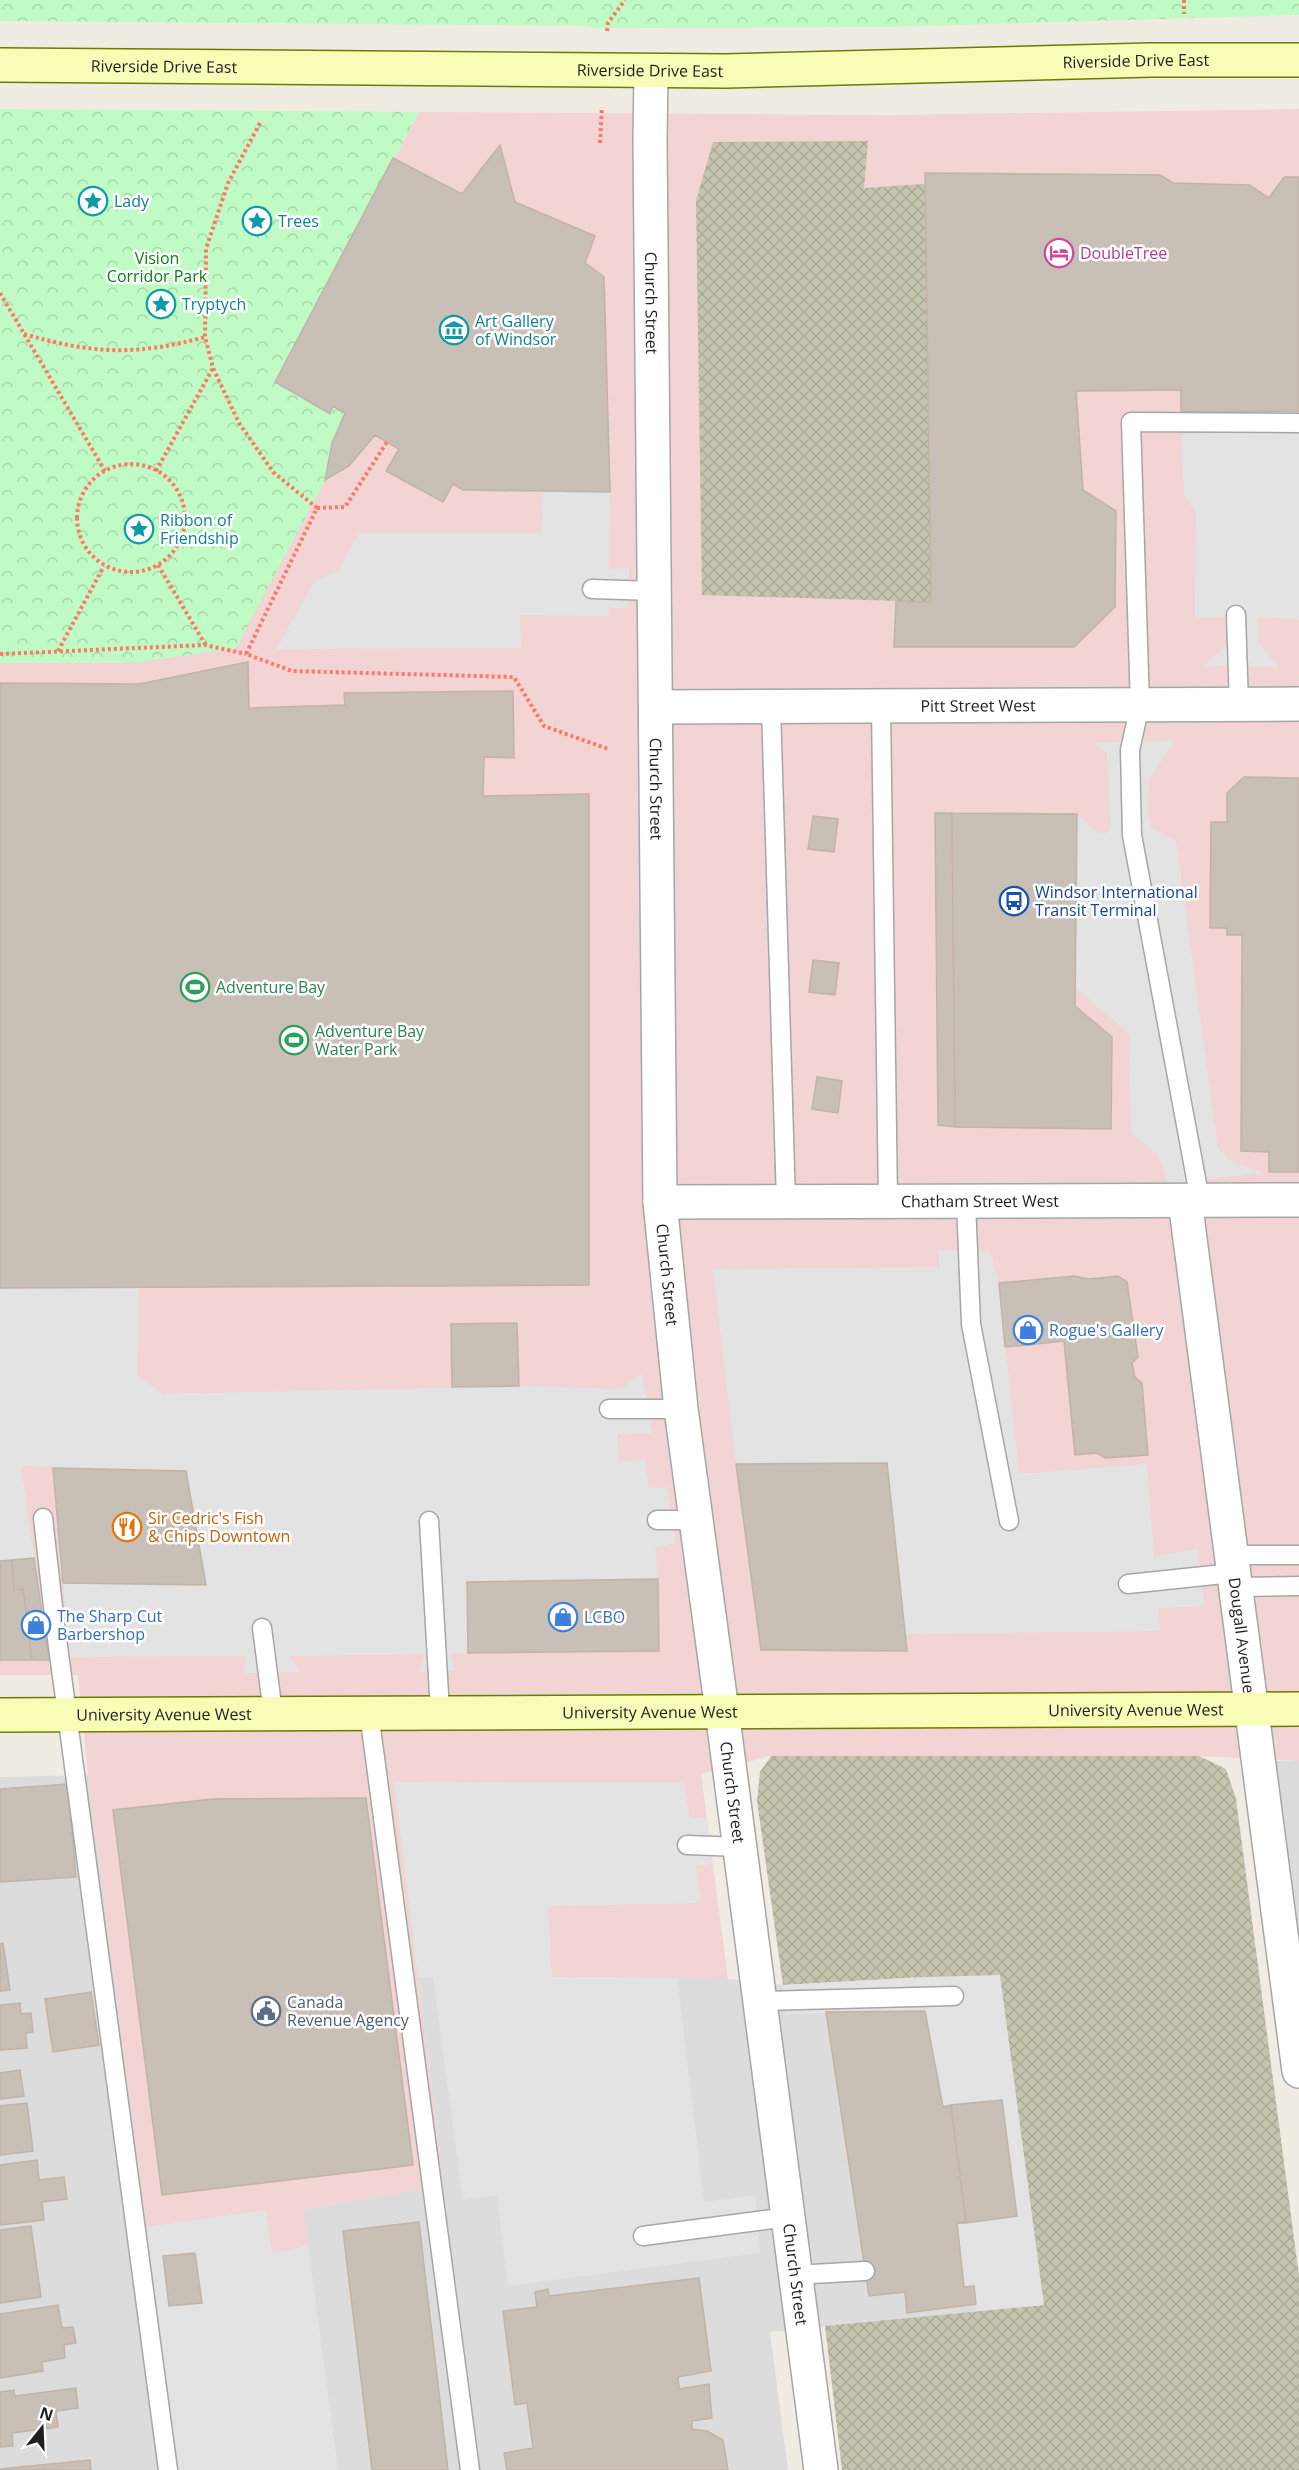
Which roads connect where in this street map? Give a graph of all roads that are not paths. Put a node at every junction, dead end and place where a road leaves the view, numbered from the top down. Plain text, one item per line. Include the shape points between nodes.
1 (1299, 60) edge
2 (0, 65) edge
3 (651, 71) junction
4 (1299, 423) edge
5 (592, 589) dead end
6 (655, 591) junction
7 (1236, 615) dead end
8 (1239, 704) junction
9 (1299, 704) edge
10 (1140, 705) junction
11 (657, 707) junction
12 (771, 707) junction
13 (881, 707) junction
14 (1192, 1200) junction
15 (1299, 1200) edge
16 (660, 1202) junction
17 (786, 1202) junction
18 (888, 1202) junction
19 (966, 1202) junction
20 (609, 1409) dead end
21 (681, 1409) junction
22 (43, 1518) dead end
23 (657, 1520) dead end
24 (696, 1520) junction
25 (429, 1521) dead end
26 (1009, 1521) dead end
27 (1299, 1555) edge
28 (1233, 1572) junction
29 (1128, 1584) dead end
30 (1299, 1586) edge
31 (262, 1628) dead end
32 (1251, 1709) junction
33 (1299, 1709) edge
34 (722, 1711) junction
35 (440, 1712) junction
36 (273, 1713) junction
37 (369, 1713) junction
38 (68, 1714) junction
39 (0, 1715) edge
40 (687, 1845) dead end
41 (740, 1847) junction
42 (954, 1996) dead end
43 (760, 2001) junction
44 (1299, 2072) edge
45 (788, 2217) junction
46 (643, 2236) dead end
47 (865, 2271) dead end
48 (795, 2275) junction
49 (168, 2470) edge
50 (470, 2470) edge
51 (821, 2470) edge

1 - 3 main road, Riverside Drive East
2 - 3 main road, Riverside Drive East
3 - 6 street, Church Street
4 - 10 lane via 1131,422
5 - 6 lane
6 - 11 street, Church Street
7 - 8 lane
8 - 9 street, Pitt Street West
8 - 10 street, Pitt Street West
10 - 13 street, Pitt Street West
10 - 14 lane via 1130,750 1132,835
11 - 12 street, Pitt Street West
11 - 16 street, Church Street
12 - 13 street, Pitt Street West
12 - 17 lane
13 - 18 lane
14 - 15 street, Chatham Street West
14 - 19 street, Chatham Street West
14 - 28 street, Dougall Avenue
16 - 17 street, Chatham Street West
16 - 21 street, Church Street
17 - 18 street, Chatham Street West
18 - 19 street, Chatham Street West
19 - 26 lane via 971,1324
20 - 21 lane
21 - 24 street, Church Street
22 - 38 lane
23 - 24 lane
24 - 34 street, Church Street
25 - 35 lane
27 - 28 lane
28 - 29 lane
28 - 30 lane
28 - 32 street, Dougall Avenue
31 - 36 lane
32 - 33 main road, University Avenue West
32 - 34 main road, University Avenue West
32 - 44 street, Dougall Avenue
34 - 35 main road, University Avenue West
34 - 41 street, Church Street
35 - 37 main road, University Avenue West
36 - 37 main road, University Avenue West
36 - 38 main road, University Avenue West
37 - 50 lane
38 - 39 main road, University Avenue West
38 - 49 lane
40 - 41 lane
41 - 43 street, Church Street
42 - 43 lane
43 - 45 street, Church Street
45 - 46 lane
45 - 48 street, Church Street
47 - 48 lane
48 - 51 street, Church Street

